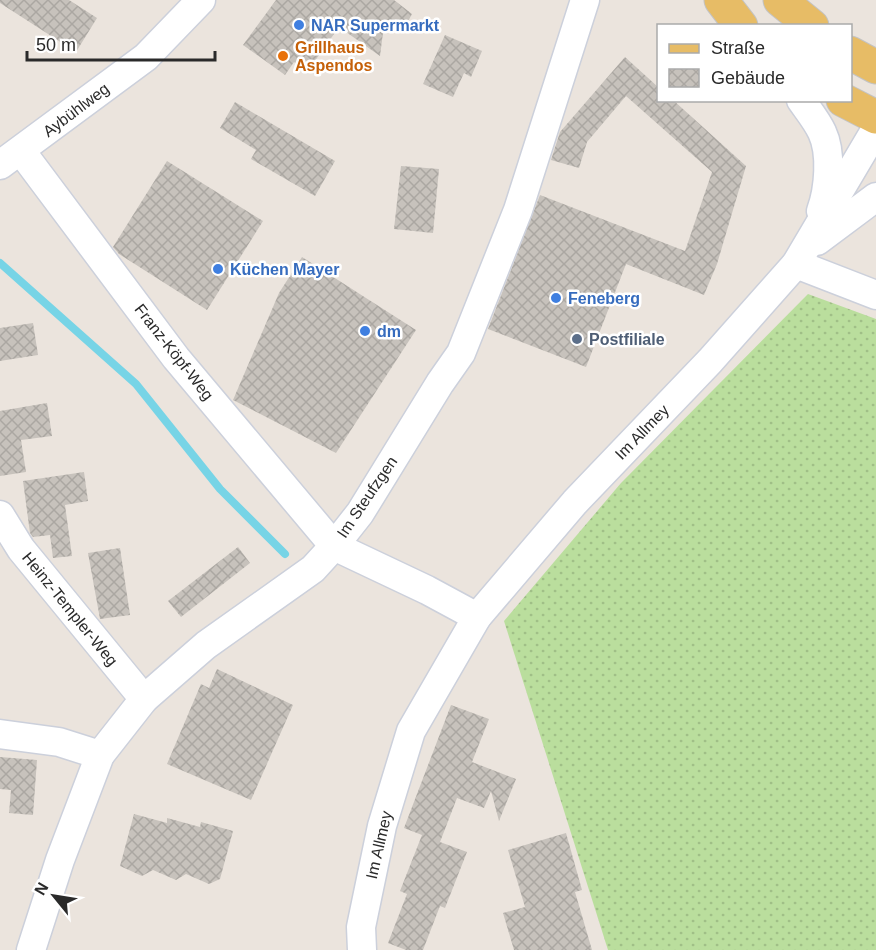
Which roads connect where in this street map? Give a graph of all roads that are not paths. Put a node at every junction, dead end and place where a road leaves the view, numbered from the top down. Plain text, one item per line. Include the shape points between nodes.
1 (201, 0) edge
2 (585, 0) edge
3 (721, 0) edge
4 (780, 0) edge
5 (739, 24) edge
6 (810, 24) edge
7 (852, 54) edge
8 (876, 67) edge
9 (802, 102) edge
10 (847, 102) edge
11 (876, 117) edge
12 (876, 129) edge
13 (11, 158) edge
14 (876, 197) edge
15 (802, 256) junction
16 (876, 295) edge
17 (0, 515) edge
18 (334, 546) junction
19 (477, 617) junction
20 (144, 699) junction
21 (0, 734) edge
22 (100, 755) junction
23 (31, 950) edge
24 (362, 950) edge

1 - 13 street, Aybühlweg via 146,57
2 - 18 street, Im Steufzgen via 518,210 461,353 360,513
3 - 5 main road
4 - 6 main road
7 - 8 main road
9 - 15 street, Im Allmey via 822,132 826,150 824,204
10 - 11 main road
12 - 15 street, Im Allmey
13 - 18 street, Franz-Köpf-Weg
14 - 15 street, Im Allmey
15 - 16 street
15 - 19 street, Im Allmey via 710,361 575,501
17 - 20 street, Heinz-Templer-Weg via 21,549
18 - 19 street
18 - 20 street, Im Steufzgen via 313,569 206,645
19 - 24 street, Im Allmey via 411,731 382,826 361,927
20 - 22 street, Im Steufzgen
21 - 22 street via 59,742
22 - 23 street, Im Steufzgen

